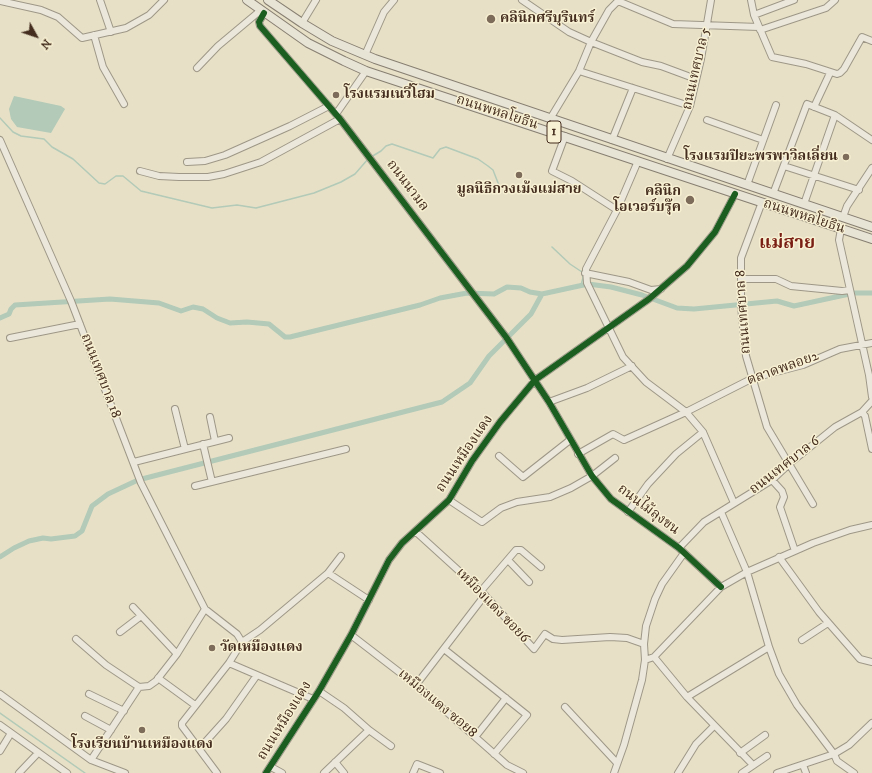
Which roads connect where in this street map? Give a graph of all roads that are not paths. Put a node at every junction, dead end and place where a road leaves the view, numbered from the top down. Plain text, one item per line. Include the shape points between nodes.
1 (100, 0) edge
2 (164, 0) edge
3 (247, 0) edge
4 (268, 0) edge
5 (316, 0) edge
6 (394, 0) edge
7 (522, 0) edge
8 (711, 0) edge
9 (751, 0) edge
10 (794, 0) edge
11 (835, 0) edge
12 (0, 1) edge
13 (618, 1) edge
14 (781, 2) edge
15 (263, 12) junction
16 (754, 15) junction
17 (302, 24) junction
18 (707, 26) junction
19 (759, 28) junction
20 (111, 32) junction
21 (94, 35) junction
22 (872, 41) edge
23 (591, 42) junction
24 (364, 55) junction
25 (197, 68) dead end
26 (366, 70) junction
27 (579, 71) junction
28 (830, 73) junction
29 (696, 79) junction
30 (633, 88) junction
31 (124, 104) dead end
32 (776, 105) dead end
33 (329, 106) junction
34 (690, 106) junction
35 (814, 107) junction
36 (336, 114) junction
37 (835, 115) junction
38 (340, 119) junction
39 (550, 119) junction
40 (706, 120) dead end
41 (569, 126) junction
42 (546, 130) junction
43 (565, 136) junction
44 (0, 140) edge
45 (612, 140) junction
46 (763, 140) junction
47 (872, 140) edge
48 (667, 159) junction
49 (638, 161) junction
50 (187, 162) dead end
51 (784, 166) junction
52 (872, 168) edge
53 (140, 171) dead end
54 (814, 175) junction
55 (747, 185) junction
56 (859, 190) junction
57 (735, 194) junction
58 (773, 194) junction
59 (762, 202) junction
60 (804, 204) junction
61 (617, 210) junction
62 (843, 218) junction
63 (872, 227) edge
64 (841, 229) junction
65 (872, 239) edge
66 (586, 278) junction
67 (741, 279) junction
68 (660, 290) junction
69 (850, 290) junction
70 (80, 324) junction
71 (609, 328) junction
72 (10, 338) dead end
73 (872, 343) edge
74 (862, 344) junction
75 (632, 366) junction
76 (754, 378) junction
77 (535, 380) junction
78 (872, 398) edge
79 (872, 401) edge
80 (549, 402) junction
81 (175, 409) dead end
82 (686, 412) junction
83 (864, 414) junction
84 (872, 416) edge
85 (210, 418) dead end
86 (703, 432) junction
87 (229, 438) dead end
88 (570, 440) junction
89 (215, 441) junction
90 (203, 444) junction
91 (185, 448) junction
92 (346, 449) dead end
93 (872, 449) edge
94 (578, 454) junction
95 (499, 456) dead end
96 (615, 458) dead end
97 (134, 462) junction
98 (789, 464) junction
99 (592, 476) junction
100 (772, 480) junction
101 (212, 482) junction
102 (195, 486) dead end
103 (449, 500) junction
104 (734, 503) junction
105 (812, 504) dead end
106 (628, 512) junction
107 (721, 512) junction
108 (872, 525) edge
109 (415, 531) junction
110 (678, 548) junction
111 (795, 551) junction
112 (684, 553) junction
113 (341, 556) dead end
114 (779, 557) junction
115 (508, 560) junction
116 (541, 567) dead end
117 (328, 572) junction
118 (747, 572) junction
119 (529, 582) dead end
120 (722, 588) junction
121 (483, 593) junction
122 (368, 600) junction
123 (133, 607) dead end
124 (205, 609) junction
125 (141, 616) junction
126 (828, 623) junction
127 (120, 632) dead end
128 (351, 635) junction
129 (76, 639) dead end
130 (802, 640) dead end
131 (242, 642) junction
132 (644, 644) junction
133 (769, 647) junction
134 (444, 649) junction
135 (177, 654) junction
136 (654, 658) junction
137 (646, 660) junction
138 (872, 662) edge
139 (228, 663) junction
140 (257, 675) junction
141 (158, 678) junction
142 (416, 685) junction
143 (139, 687) junction
144 (318, 690) junction
145 (0, 694) edge
146 (89, 694) dead end
147 (687, 697) junction
148 (506, 698) junction
149 (313, 699) junction
150 (195, 706) junction
151 (565, 708) dead end
152 (124, 711) junction
153 (85, 716) dead end
154 (872, 723) edge
155 (0, 725) edge
156 (714, 726) junction
157 (112, 730) junction
158 (369, 730) junction
159 (11, 733) junction
160 (765, 735) dead end
161 (476, 736) junction
162 (391, 746) dead end
163 (200, 749) junction
164 (0, 751) edge
165 (38, 753) junction
166 (740, 753) junction
167 (494, 754) junction
168 (834, 754) junction
169 (767, 756) dead end
170 (92, 760) junction
171 (335, 762) junction
172 (617, 763) junction
173 (753, 765) junction
174 (803, 765) junction
175 (271, 767) junction
176 (20, 773) edge
177 (67, 773) edge
178 (124, 773) edge
179 (217, 773) edge
180 (266, 773) edge
181 (282, 773) edge
182 (324, 773) edge
183 (344, 773) edge
184 (413, 773) edge
185 (440, 773) edge
186 (523, 773) edge
187 (614, 773) edge
188 (678, 773) edge
189 (742, 773) edge
190 (777, 773) edge
191 (806, 773) edge
192 (854, 773) edge

1 - 20 street
2 - 20 street via 141,20
3 - 15 main road, ถนนพหลโยธิน / 1
4 - 17 main road, ถนนพหลโยธิน / 1
5 - 17 street
6 - 24 street via 384,12
7 - 23 street via 568,32
8 - 18 street, ถนนเทศบาล 5
9 - 16 street
10 - 14 street
11 - 19 street via 826,8
12 - 21 street via 41,10 58,17 82,38
13 - 18 street via 673,24
13 - 23 street via 609,10
14 - 16 street
15 - 25 street via 218,46
15 - 26 main road, ถนนพหลโยธิน / 1 via 308,43 344,62
15 - 33 street, ถนนนามล via 260,26
16 - 19 street
17 - 24 main road, ถนนพหลโยธิน / 1
18 - 19 street
18 - 29 street, ถนนเทศบาล 5
19 - 28 street via 772,57 806,64
20 - 21 street
21 - 31 street via 103,68
22 - 28 street via 862,36 840,73
23 - 27 street
23 - 29 street
24 - 39 main road, ถนนพหลโยธิน / 1
26 - 36 street
26 - 42 main road, ถนนพหลโยธิน / 1
27 - 30 street
27 - 39 street
28 - 35 street
29 - 34 street, ถนนเทศบาล 5
30 - 34 street
30 - 45 street
32 - 46 street
33 - 36 street, ถนนนามล
33 - 50 street via 232,152 205,161
34 - 48 street, ถนนเทศบาล 5
35 - 37 street
35 - 51 street via 807,104
36 - 38 street, ถนนนามล
37 - 47 street
37 - 54 street
38 - 53 street via 261,162 236,170 193,178 159,176
38 - 77 street, ถนนนามล via 477,298
39 - 41 main road, ถนนพหลโยธิน / 1
39 - 42 main road
40 - 46 street
41 - 43 main road
41 - 45 main road, ถนนพหลโยธิน / 1
42 - 43 main road, ถนนพหลโยธิน / 1
43 - 49 main road, ถนนพหลโยธิน / 1
43 - 61 street via 552,171
44 - 70 street, ถนนเทศบาล 18
45 - 48 main road, ถนนพหลโยธิน / 1
46 - 55 street
48 - 55 main road, ถนนพหลโยธิน / 1
49 - 57 main road, ถนนพหลโยธิน / 1
49 - 61 street
51 - 54 street
51 - 58 street
52 - 56 street
54 - 56 street
54 - 60 street
55 - 58 main road, ถนนพหลโยธิน / 1
56 - 62 street via 847,206
57 - 59 main road, ถนนพหลโยธิน / 1
57 - 68 street, ถนนเหมืองแดง via 715,232 701,250
58 - 60 main road, ถนนพหลโยธิน / 1
59 - 64 main road, ถนนพหลโยธิน / 1
59 - 67 street, ถนนเทศบาล 8 via 743,249
60 - 62 main road, ถนนพหลโยธิน / 1
61 - 66 street
62 - 63 main road, ถนนพหลโยธิน / 1
64 - 65 main road, ถนนพหลโยธิน / 1
64 - 69 street via 839,240
66 - 68 street via 629,282 651,290
66 - 71 street
67 - 69 street via 776,279 791,286
67 - 76 street, ถนนเทศบาล 8 via 746,356
68 - 71 street, ถนนเหมืองแดง
69 - 74 street
70 - 72 street
70 - 97 street, ถนนเทศบาล 18
71 - 75 street via 623,356
71 - 77 street, ถนนเหมืองแดง
73 - 74 street, ตลาดพลอย2
74 - 76 street, ตลาดพลอย2 via 840,349 803,365
74 - 78 street
75 - 80 street via 587,388
75 - 82 street via 646,382
76 - 82 street, ตลาดพลอย2
76 - 98 street, ถนนเทศบาล 8 via 767,427
77 - 80 street, ถนนไม้ลุงขน
77 - 103 street, ถนนเหมืองแดง via 472,461
79 - 83 street, ถนนเทศบาล 6
80 - 88 street, ถนนไม้ลุงขน
81 - 91 street
82 - 86 street
82 - 94 street, ตลาดพลอย2 via 624,440 613,434
83 - 84 street
83 - 93 street
83 - 98 street, ถนนเทศบาล 6 via 834,427
85 - 89 street
86 - 104 street
86 - 106 street via 676,454 648,484
87 - 89 street
88 - 94 street, ถนนไม้ลุงขน
88 - 95 street via 522,477
89 - 90 street
90 - 91 street
90 - 101 street
91 - 97 street
92 - 101 street
94 - 99 street, ถนนไม้ลุงขน
96 - 99 street
97 - 124 street, ถนนเทศบาล 18 via 140,480
98 - 100 street, ถนนเทศบาล 6
98 - 105 street, ถนนเทศบาล 8
99 - 103 street via 550,497 517,502 501,508 482,522
99 - 106 street, ถนนไม้ลุงขน via 611,499
100 - 104 street, ถนนเทศบาล 6
100 - 111 street via 784,497 780,507
101 - 102 street
103 - 109 street, ถนนเหมืองแดง
104 - 107 street, ถนนเทศบาล 6
106 - 110 street, ถนนไม้ลุงขน
107 - 110 street, ถนนเทศบาล 6 via 704,522
107 - 118 street
108 - 111 street via 850,530
109 - 121 street, เหมืองแดง ซอย6
109 - 122 street, ถนนเหมืองแดง via 389,560
110 - 112 street, ถนนไม้ลุงขน
111 - 114 street
112 - 120 street, ถนนไม้ลุงขน
112 - 132 street via 662,584 655,599 646,626
113 - 117 street
114 - 118 street
114 - 126 street
115 - 116 street via 519,549
115 - 119 street
115 - 121 street
117 - 122 street
117 - 131 street via 260,630
118 - 120 street
118 - 133 street
120 - 136 street
121 - 132 street, เหมืองแดง ซอย6 via 534,649 545,634 562,640 627,638
121 - 134 street
122 - 128 street, ถนนเหมืองแดง
123 - 125 street
124 - 131 street via 237,634
124 - 135 street
125 - 127 street
125 - 135 street
126 - 130 street
126 - 138 street via 860,659
128 - 142 street, เหมืองแดง ซอย8
128 - 144 street, ถนนเหมืองแดง
129 - 143 street via 106,665
131 - 139 street
132 - 137 street
133 - 147 street
133 - 168 street via 779,674 797,705
134 - 142 street
134 - 148 street
135 - 141 street
136 - 137 street
136 - 147 street
137 - 172 street
139 - 140 street
139 - 150 street
140 - 149 street
140 - 163 street via 226,719
141 - 143 street via 149,686
141 - 150 street
142 - 161 street, เหมืองแดง ซอย8
143 - 152 street
144 - 149 street, ถนนเหมืองแดง
144 - 158 street
145 - 170 street
146 - 152 street
147 - 156 street
148 - 161 street
148 - 167 street via 527,715
149 - 175 street, ถนนเหมืองแดง
150 - 163 street via 184,718 182,726
151 - 172 street
152 - 157 street
153 - 157 street
154 - 168 street via 850,745
155 - 159 street
156 - 166 street
156 - 188 street via 696,744
157 - 170 street
158 - 162 street
158 - 171 street
159 - 164 street
159 - 165 street
160 - 166 street
161 - 167 street, เหมืองแดง ซอย8
163 - 179 street
165 - 176 street
165 - 177 street
166 - 173 street
167 - 186 street, เหมืองแดง ซอย8 via 507,765
168 - 174 street
168 - 192 street via 837,761
169 - 173 street
170 - 178 street
171 - 182 street
171 - 183 street
172 - 187 street
173 - 189 street
174 - 190 street
174 - 191 street
175 - 180 street, ถนนเหมืองแดง
175 - 181 street
184 - 185 street via 417,764

